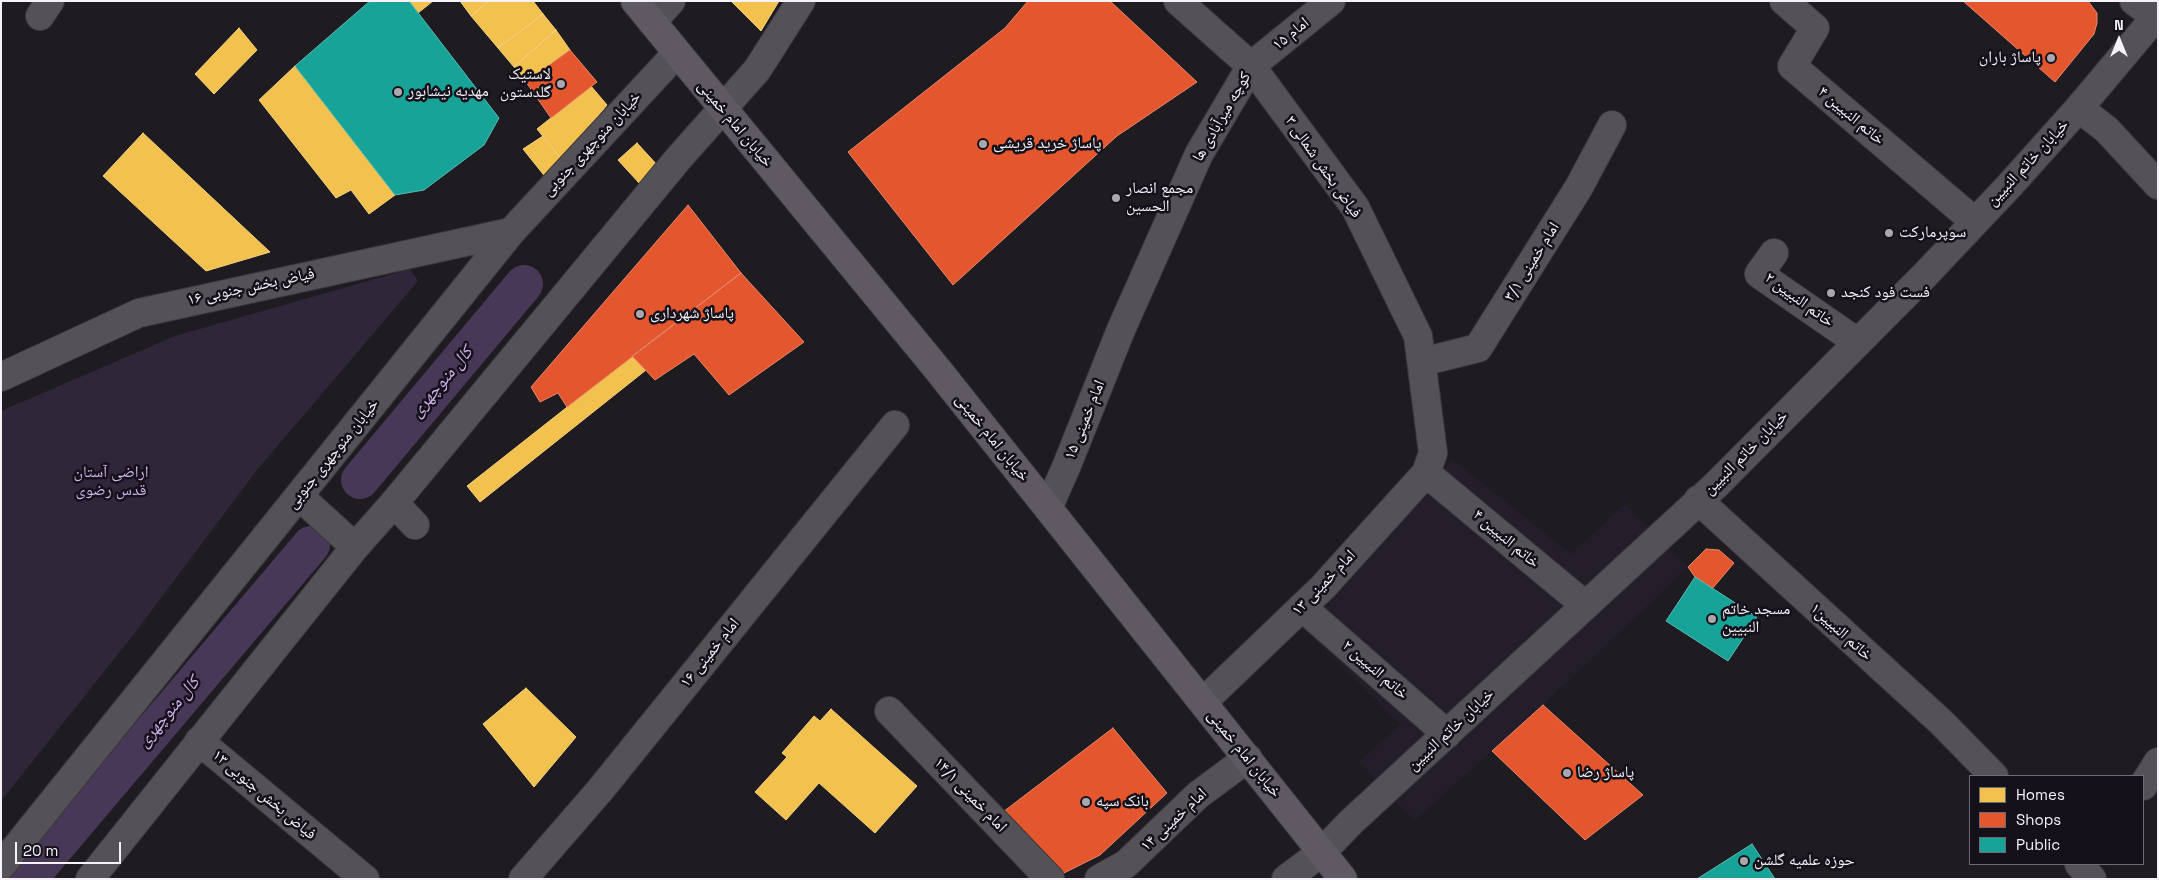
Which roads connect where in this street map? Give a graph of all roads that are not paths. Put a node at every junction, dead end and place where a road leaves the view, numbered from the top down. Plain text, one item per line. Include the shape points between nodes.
1 (635, 1) edge
2 (671, 1) edge
3 (802, 1) edge
4 (1178, 1) edge
5 (1331, 1) edge
6 (1784, 1) edge
7 (2134, 1) edge
8 (652, 22) junction
9 (2154, 25) edge
10 (677, 53) junction
11 (1251, 66) junction
12 (2079, 108) junction
13 (723, 109) junction
14 (1612, 125) dead end
15 (2158, 184) edge
16 (1974, 221) junction
17 (512, 232) junction
18 (1774, 254) dead end
19 (1120, 332) joint
20 (1857, 342) junction
21 (1422, 362) junction
22 (1, 377) edge
23 (894, 425) dead end
24 (1430, 463) junction
25 (299, 496) junction
26 (1698, 500) junction
27 (394, 503) junction
28 (1048, 508) junction
29 (414, 525) dead end
30 (354, 547) junction
31 (1585, 605) junction
32 (1302, 607) junction
33 (1203, 702) junction
34 (889, 711) dead end
35 (1447, 734) junction
36 (200, 742) junction
37 (1248, 758) junction
38 (2158, 762) edge
39 (1993, 775) edge
40 (2144, 784) edge
41 (1322, 852) junction
42 (1, 866) edge
43 (90, 879) edge
44 (365, 879) edge
45 (523, 879) edge
46 (1050, 879) edge
47 (1099, 879) edge
48 (1286, 879) edge
49 (1343, 879) edge

1 - 8 main road, خیابان امام خمینی
2 - 8 street
3 - 13 street via 757,70
4 - 11 street, فیاض بخش شمالی ۳
5 - 11 street, امام ۱۵
6 - 16 street, خاتم النبیین ۴ via 1815,28 1792,66
7 - 9 street
8 - 10 main road, خیابان امام خمینی
9 - 12 street, خیابان خاتم النبیین
10 - 13 main road, خیابان امام خمینی
10 - 17 street, خیابان منوچهری جنوبی
11 - 19 street, کوچه میرآبادی ها via 1199,154
11 - 21 street, فیاض بخش شمالی ۳ via 1355,207 1418,336
12 - 15 street via 2106,130
12 - 16 street, خیابان خاتم النبیین
13 - 27 street
13 - 28 main road, خیابان امام خمینی
14 - 21 street, امام خمینی ۳/۱ via 1579,187 1478,348
16 - 20 street, خیابان خاتم النبیین
17 - 22 street, فیاض بخش جنوبی ۱۶ via 139,313
17 - 25 street, خیابان منوچهری جنوبی
18 - 20 street, خاتم النبیین ۲ via 1760,274
19 - 28 street, امام خمینی ۱۵
20 - 26 street, خیابان خاتم النبیین
21 - 24 street, فیاض بخش شمالی ۳
23 - 45 street, امام خمینی ۱۶ via 601,789
24 - 31 street, خاتم النبیین ۴
24 - 32 street, امام خمینی ۱۳ via 1323,588
25 - 30 street
25 - 42 street, خیابان منوچهری جنوبی
26 - 31 street, خیابان خاتم النبیین
26 - 39 street, خاتم النبیین۱ via 1941,722
27 - 29 street
27 - 30 street
28 - 33 main road, خیابان امام خمینی
30 - 36 street
31 - 35 street, خیابان خاتم النبیین
32 - 33 street, امام خمینی ۱۳
32 - 35 street, خاتم النبیین ۲
33 - 37 main road, خیابان امام خمینی
34 - 46 street, امام خمینی ۱۴/۱
35 - 41 street, خیابان خاتم النبیین via 1350,822
36 - 43 street
36 - 44 street, فیاض بخش جنوبی ۱۳
37 - 41 main road, خیابان امام خمینی
37 - 47 street, امام خمینی ۱۴ via 1198,795 1126,864
38 - 40 street
41 - 48 street, خیابان خاتم النبیین
41 - 49 main road, خیابان امام خمینی

